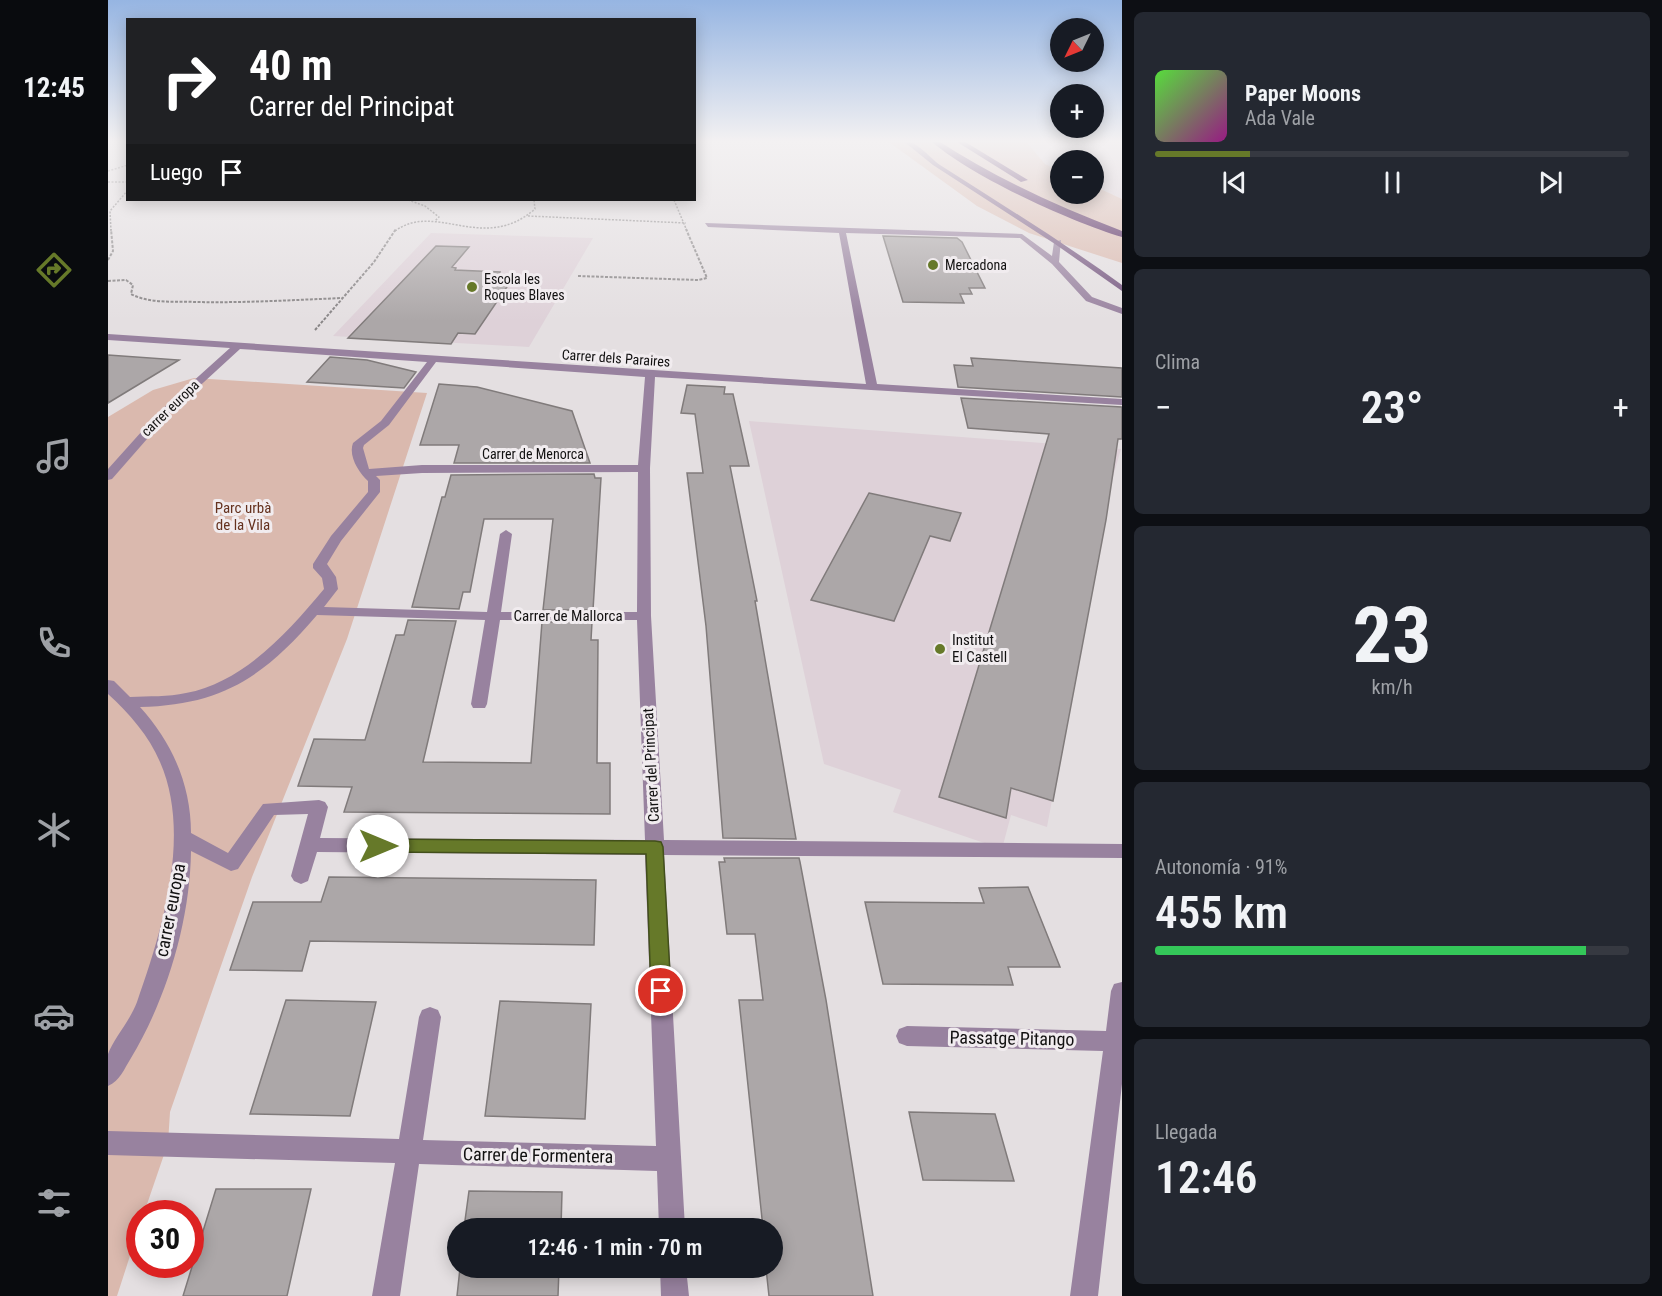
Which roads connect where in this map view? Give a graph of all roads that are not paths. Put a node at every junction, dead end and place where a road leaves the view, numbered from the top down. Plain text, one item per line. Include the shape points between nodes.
1 (992, 200) edge
2 (1044, 200) edge
3 (708, 225) road end
4 (842, 231) junction
5 (1122, 234) edge
6 (1058, 242) junction
7 (1055, 262) junction
8 (1122, 289) edge
9 (1122, 311) edge
10 (108, 337) edge
11 (238, 346) junction
12 (434, 359) junction
13 (650, 374) junction
14 (872, 387) junction
15 (1122, 402) edge
16 (644, 468) junction
17 (366, 473) junction
18 (108, 476) edge
19 (506, 534) dead end
20 (313, 611) junction
21 (491, 616) junction
22 (644, 616) junction
23 (108, 685) edge
24 (129, 702) junction
25 (479, 704) dead end
26 (181, 836) junction
27 (309, 845) junction
28 (655, 847) junction
29 (1122, 851) edge
30 (301, 876) dead end
31 (1122, 991) edge
32 (430, 1017) dead end
33 (907, 1036) dead end
34 (1117, 1041) junction
35 (108, 1076) edge
36 (108, 1143) edge
37 (408, 1152) junction
38 (669, 1159) junction
39 (672, 1218) edge
40 (674, 1278) edge
41 (386, 1296) edge
42 (675, 1296) edge
43 (1084, 1296) edge

1 - 6 main road
2 - 5 highway
3 - 4 street
4 - 7 street via 1022,236
4 - 14 street
6 - 7 street
6 - 8 main road
7 - 9 street via 1089,299
10 - 11 street, Carrer dels Paraires
11 - 12 street, Carrer dels Paraires
11 - 18 street, carrer europa via 164,413
12 - 13 street, Carrer dels Paraires
12 - 17 street via 385,423 359,443 357,448
13 - 14 street, Carrer dels Paraires
13 - 16 street, Carrer del Principat
14 - 15 street, Carrer dels Paraires
16 - 17 street, Carrer de Menorca
16 - 22 street, Carrer del Principat
17 - 20 street via 374,480 374,492 320,564 329,577 331,589
19 - 21 street, Carrer de Mallorca
20 - 21 street
20 - 24 street via 259,664 222,687 190,698
21 - 22 street, Carrer de Mallorca
21 - 25 street, Carrer de Mallorca
22 - 28 street, Carrer del Principat
23 - 24 street, carrer europa
24 - 26 street, carrer europa via 152,731 174,774 182,814
26 - 27 street via 231,864 269,809 319,807
26 - 35 street, carrer europa via 180,880 168,942 141,1019
27 - 28 street
27 - 30 street
28 - 29 street
28 - 38 street, Carrer del Principat
31 - 34 street
32 - 37 street
33 - 34 street, Passatge Pitango
34 - 43 street
36 - 37 street, Carrer de Formentera
37 - 38 street, Carrer de Formentera
37 - 41 street
38 - 39 street, Carrer del Principat
40 - 42 street

